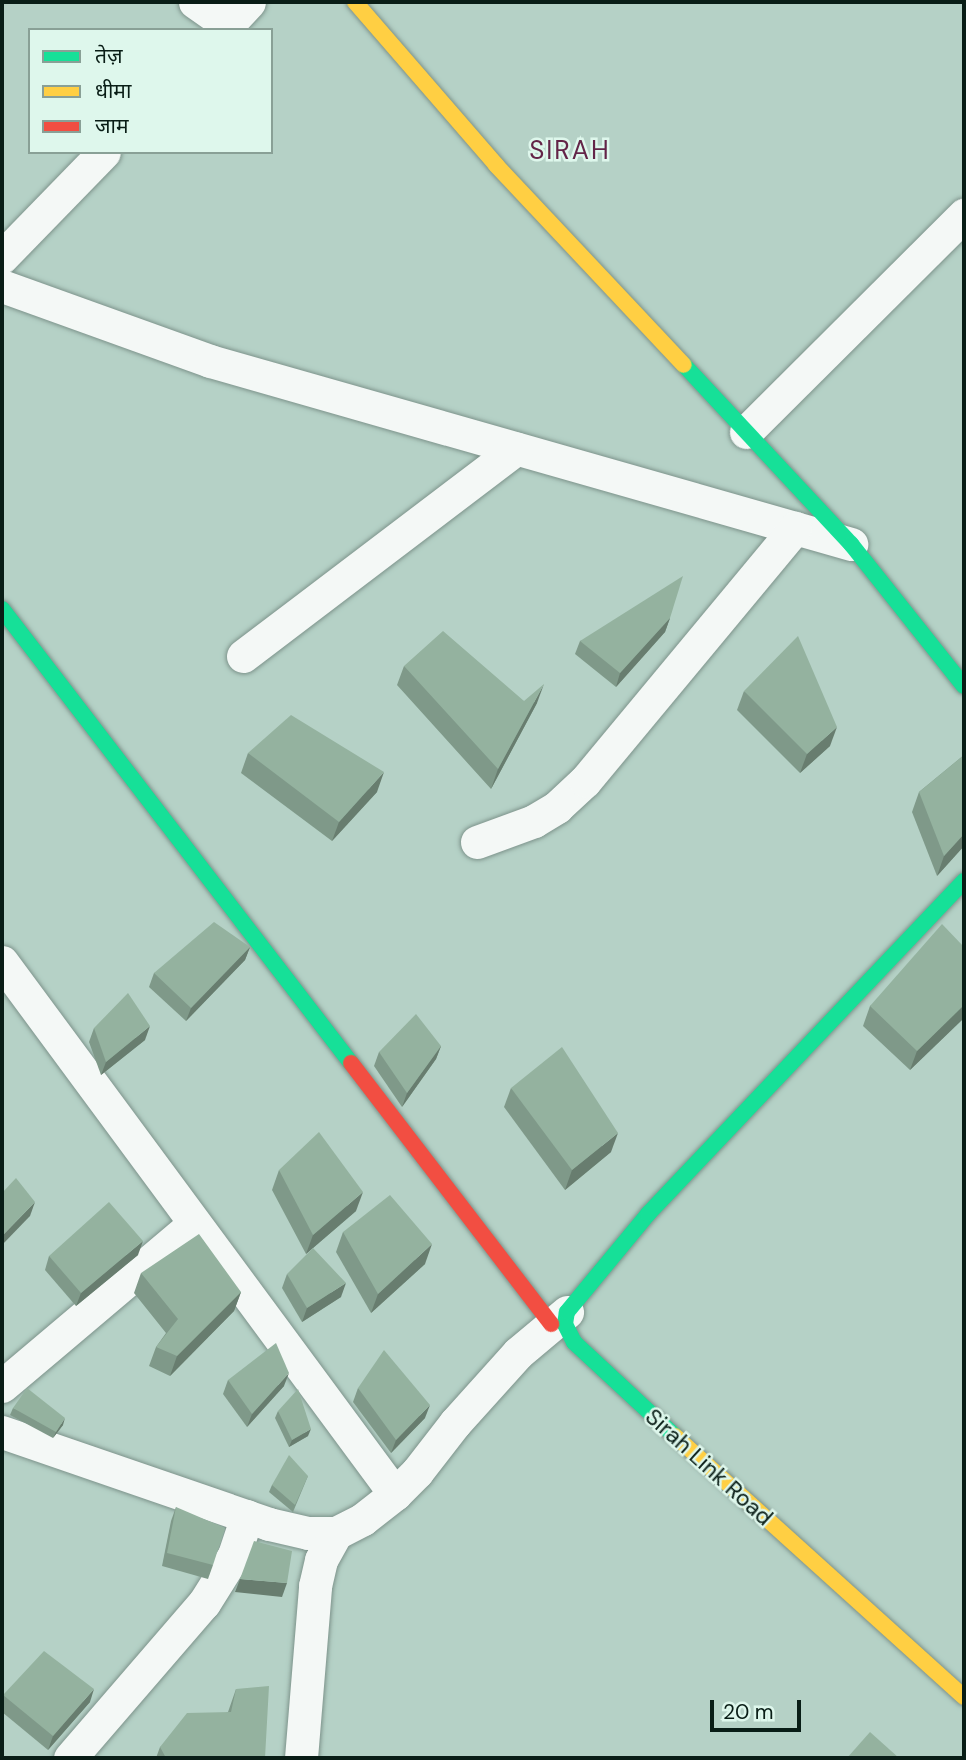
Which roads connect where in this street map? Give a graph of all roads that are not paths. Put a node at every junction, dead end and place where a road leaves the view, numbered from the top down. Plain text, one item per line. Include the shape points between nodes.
1 (195, 2) edge
2 (355, 2) edge
3 (233, 19) edge
4 (102, 154) edge
5 (964, 215) edge
6 (2, 257) edge
7 (2, 286) edge
8 (746, 432) junction
9 (516, 449) junction
10 (795, 528) junction
11 (851, 544) junction
12 (2, 609) edge
13 (243, 656) dead end
14 (964, 686) edge
15 (477, 842) dead end
16 (964, 881) edge
17 (2, 962) edge
18 (194, 1224) junction
19 (559, 1318) junction
20 (2, 1386) edge
21 (2, 1432) edge
22 (395, 1494) junction
23 (247, 1516) junction
24 (336, 1533) junction
25 (964, 1698) edge
26 (70, 1758) edge
27 (301, 1758) edge

1 - 3 street
2 - 8 street via 496,165
4 - 6 street
5 - 8 street
7 - 9 street via 210,361
8 - 11 street
9 - 10 street
9 - 13 street
10 - 11 street
10 - 15 street via 585,781 534,821
11 - 14 street
12 - 19 street
16 - 19 street via 648,1214
17 - 18 street
18 - 20 street
18 - 22 street
19 - 22 street via 518,1353
19 - 25 street, Sirah Link Road via 598,1366
21 - 23 street
22 - 24 street
23 - 24 street via 308,1532
23 - 26 street via 234,1555 204,1603
24 - 27 street via 321,1560 315,1586

